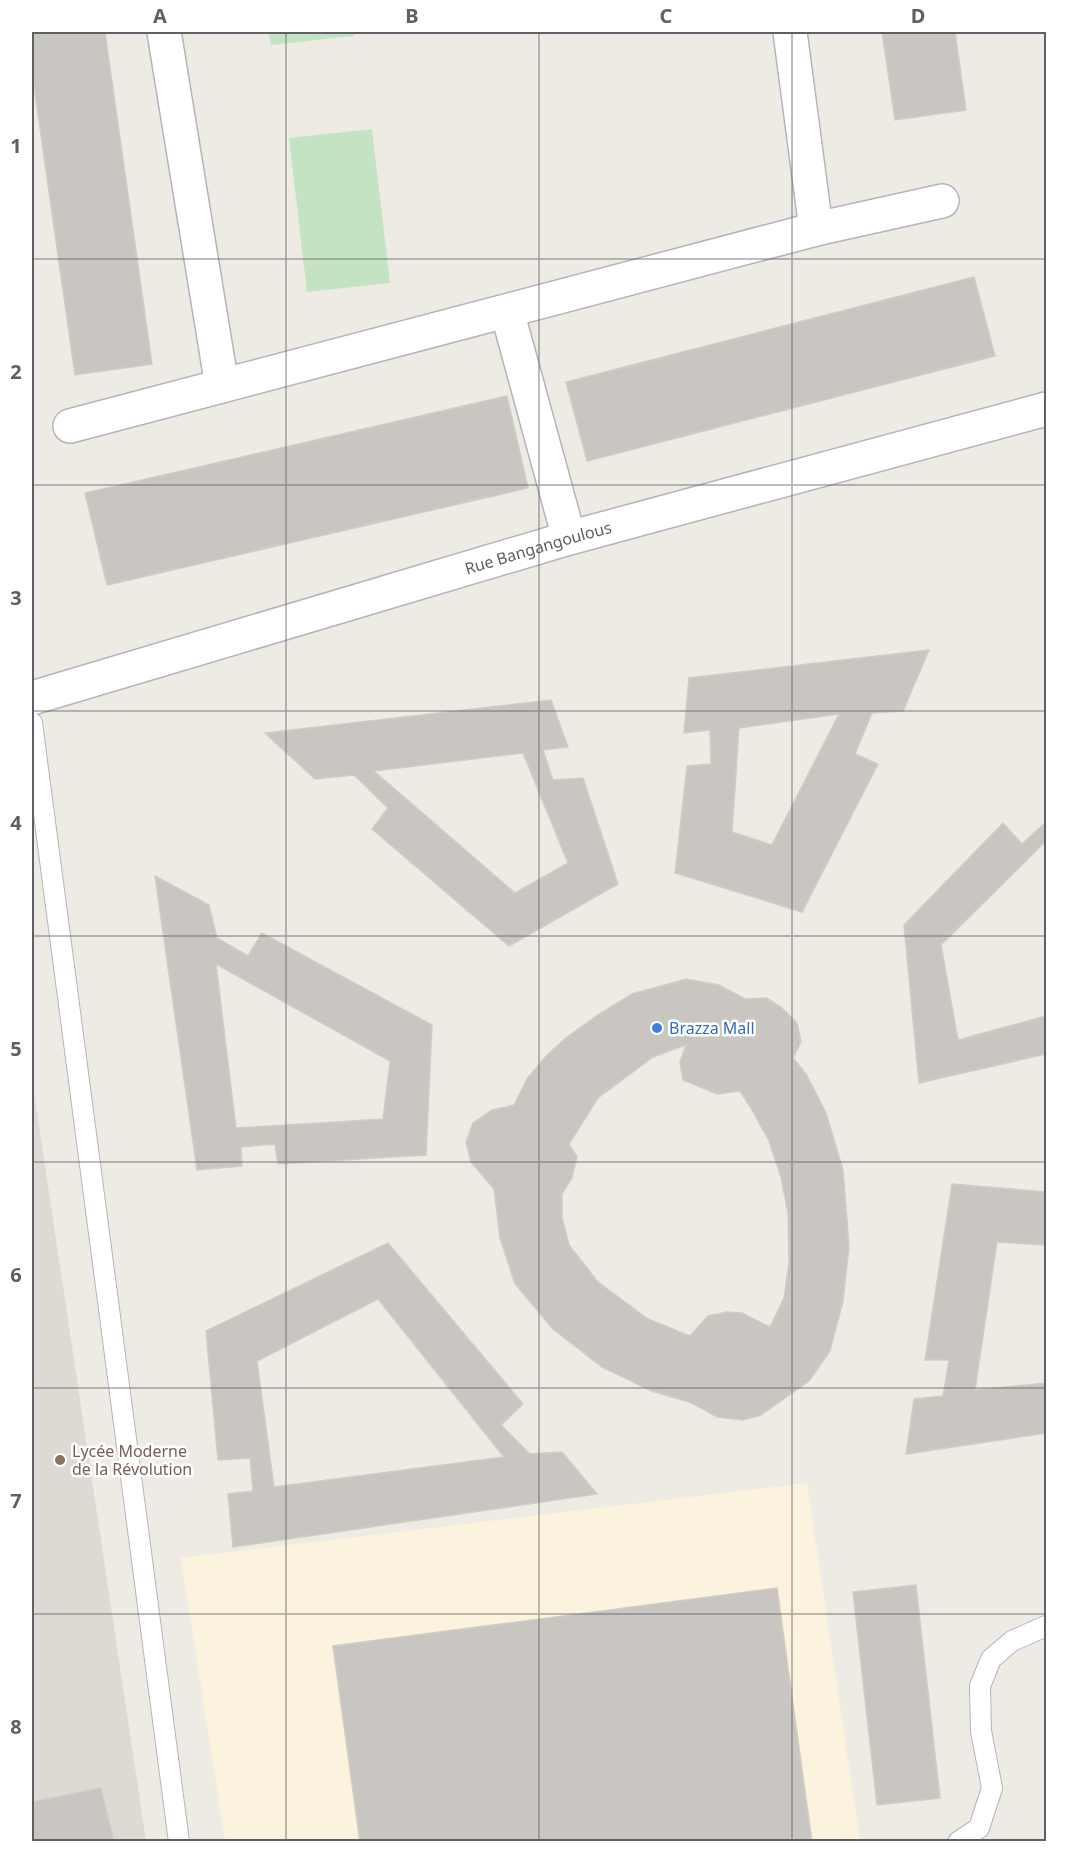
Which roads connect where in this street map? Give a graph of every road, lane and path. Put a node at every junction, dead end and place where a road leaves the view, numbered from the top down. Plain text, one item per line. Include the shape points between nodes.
1 (164, 32) edge
2 (790, 32) edge
3 (942, 201) dead end
4 (816, 229) junction
5 (507, 311) junction
6 (222, 386) junction
7 (1047, 409) edge
8 (70, 426) dead end
9 (569, 538) junction
10 (32, 698) edge
11 (32, 723) edge
12 (1047, 1626) edge
13 (179, 1842) edge
14 (958, 1842) edge

1 - 6 street
2 - 4 street
3 - 4 street
4 - 5 street
5 - 6 street
5 - 9 street
6 - 8 street
7 - 9 street, Rue Bangangoulous
9 - 10 street, Rue Bangangoulous
11 - 13 lane
12 - 14 lane via 1012,1641 991,1659 980,1686 981,1731 992,1788 979,1828

